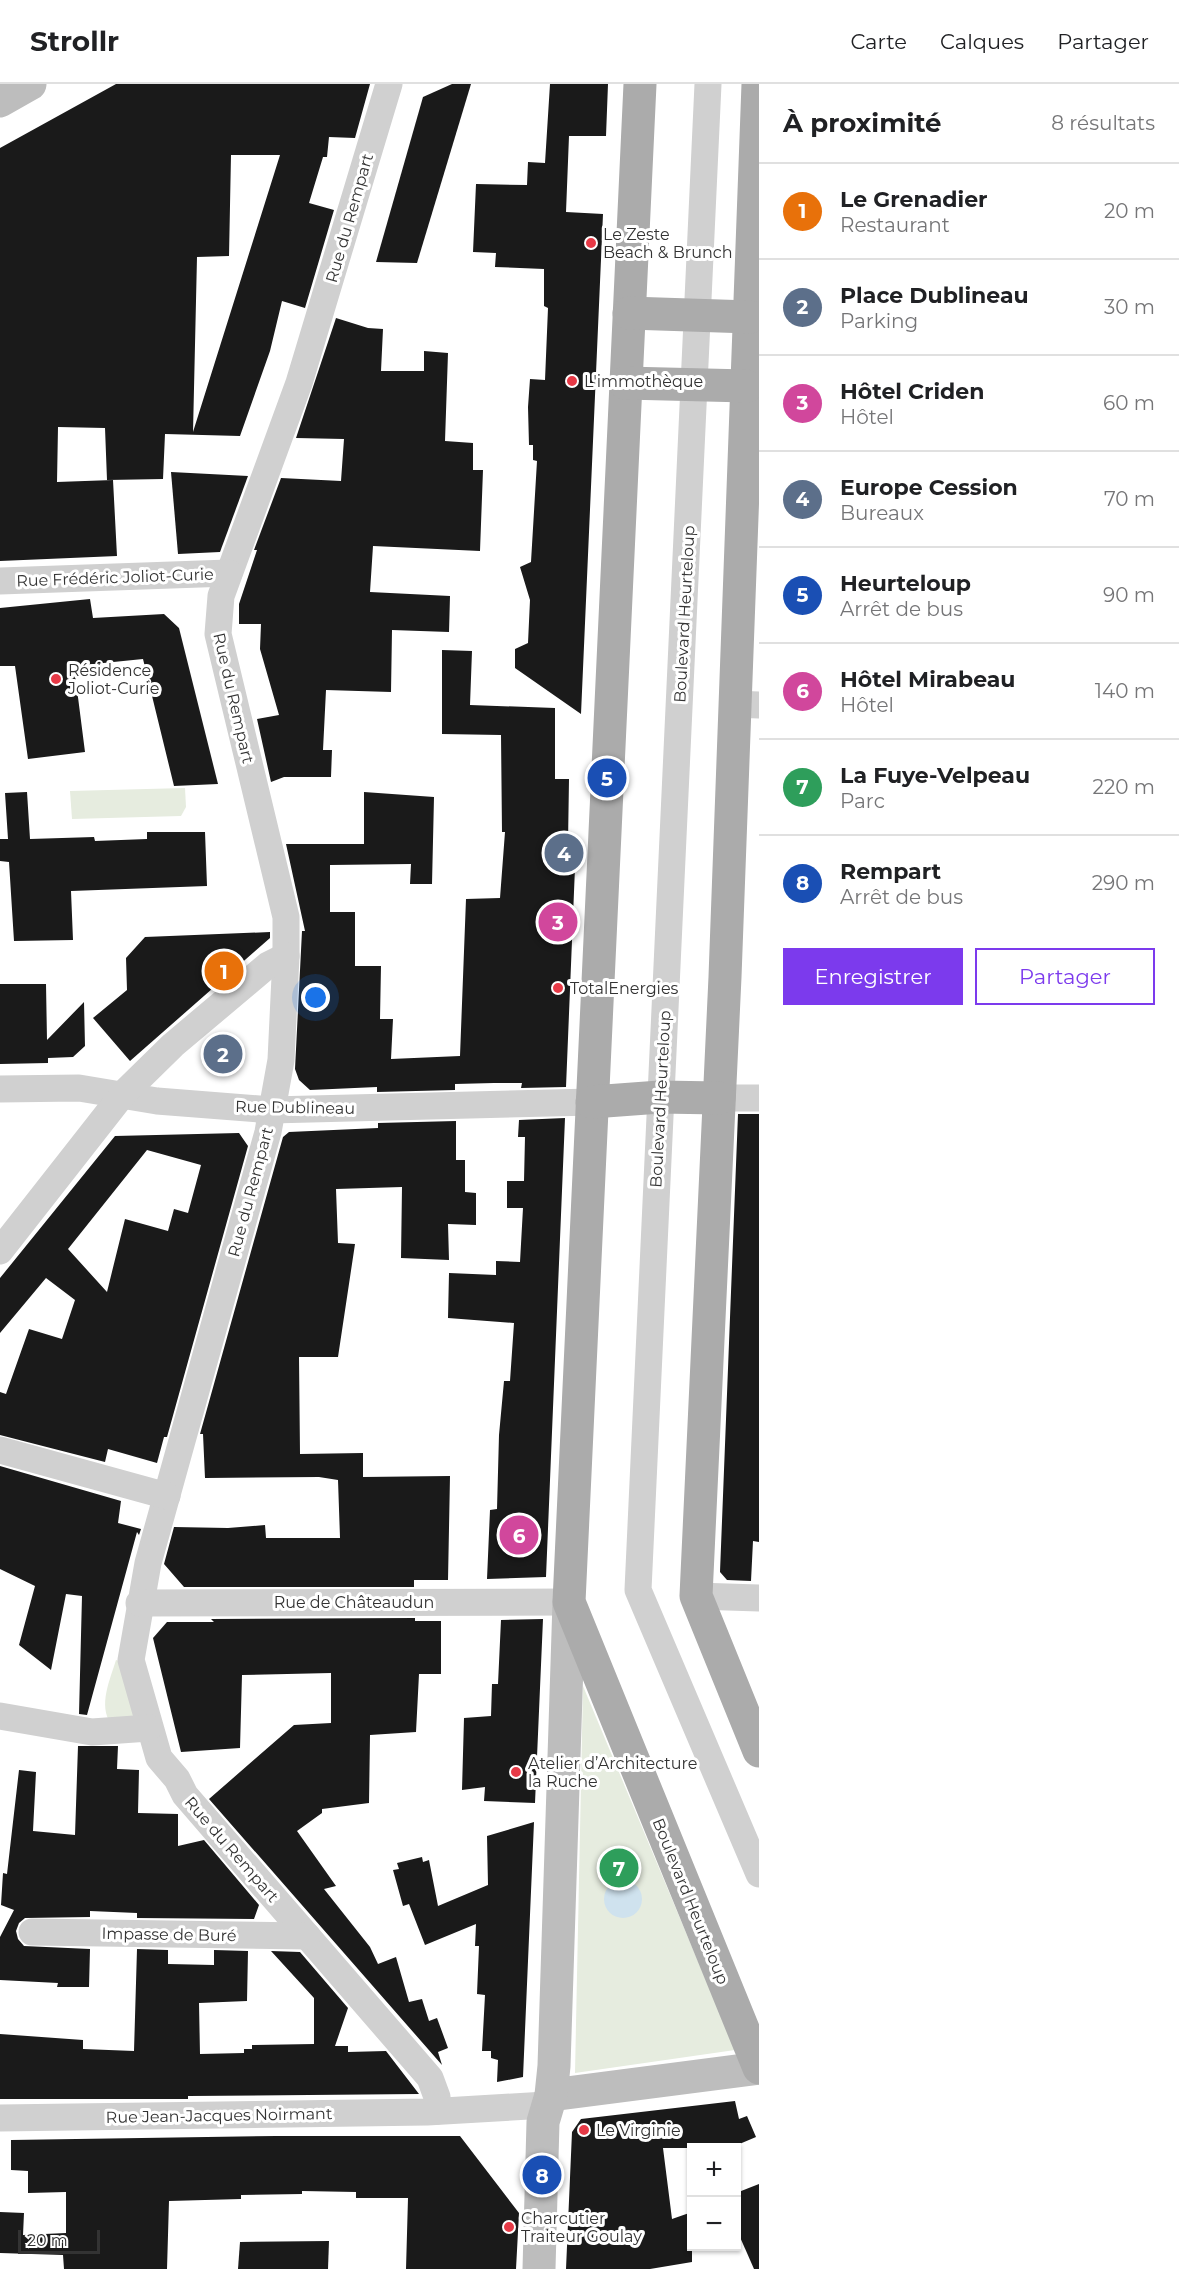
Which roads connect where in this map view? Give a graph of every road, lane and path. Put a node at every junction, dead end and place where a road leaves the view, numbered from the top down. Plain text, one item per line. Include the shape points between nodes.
1 (30, 84) edge
2 (389, 84) edge
3 (640, 84) edge
4 (708, 84) edge
5 (758, 84) edge
6 (0, 101) edge
7 (629, 313) junction
8 (698, 315) junction
9 (750, 317) junction
10 (626, 383) junction
11 (695, 385) junction
12 (753, 386) edge
13 (230, 573) junction
14 (0, 581) edge
15 (746, 704) edge
16 (286, 956) junction
17 (0, 1089) edge
18 (123, 1094) junction
19 (660, 1098) junction
20 (719, 1098) junction
21 (759, 1098) edge
22 (592, 1101) junction
23 (271, 1110) junction
24 (0, 1251) edge
25 (0, 1450) edge
26 (167, 1496) junction
27 (696, 1596) junction
28 (759, 1598) edge
29 (569, 1602) junction
30 (139, 1603) junction
31 (0, 1716) edge
32 (149, 1728) junction
33 (759, 1751) edge
34 (759, 1874) edge
35 (32, 1932) dead end
36 (307, 1936) junction
37 (759, 2068) edge
38 (549, 2100) junction
39 (438, 2111) junction
40 (0, 2118) edge
41 (539, 2269) edge

1 - 6 street
2 - 13 street, Rue du Rempart via 303,372
3 - 7 main road, Boulevard Heurteloup
4 - 8 street, Boulevard Heurteloup
5 - 9 main road
7 - 8 main road
7 - 10 main road, Boulevard Heurteloup
8 - 9 main road
8 - 11 street, Boulevard Heurteloup
9 - 12 main road
10 - 11 main road
10 - 22 main road, Boulevard Heurteloup
11 - 12 main road
11 - 19 street, Boulevard Heurteloup
12 - 15 main road
13 - 14 street, Rue Frédéric Joliot-Curie
13 - 16 street, Rue du Rempart via 221,596 218,634 284,904
15 - 20 main road
16 - 18 street via 268,965
16 - 23 street, Rue du Rempart via 280,1060
17 - 18 street, Rue Dublineau via 79,1088
18 - 23 street, Rue Dublineau via 157,1101
18 - 24 street
19 - 20 main road
19 - 22 main road
19 - 34 street, Boulevard Heurteloup via 638,1590
20 - 21 street
20 - 27 main road
22 - 23 street, Rue Dublineau
22 - 29 main road, Boulevard Heurteloup
23 - 26 street, Rue du Rempart
25 - 26 street
26 - 30 street, Rue du Rempart
27 - 28 street
27 - 33 main road
29 - 30 street, Rue de Châteaudun
29 - 37 main road, Boulevard Heurteloup
29 - 38 street, Boulevard Heurteloup via 554,2066
30 - 32 street, Rue du Rempart via 131,1660
31 - 32 street via 92,1732
32 - 36 street, Rue du Rempart via 159,1758 177,1779 184,1796
35 - 36 street, Impasse de Buré
36 - 39 street, Rue du Rempart via 430,2079
37 - 38 street
38 - 39 street
38 - 41 street via 543,2122
39 - 40 street, Rue Jean-Jacques Noirmant

